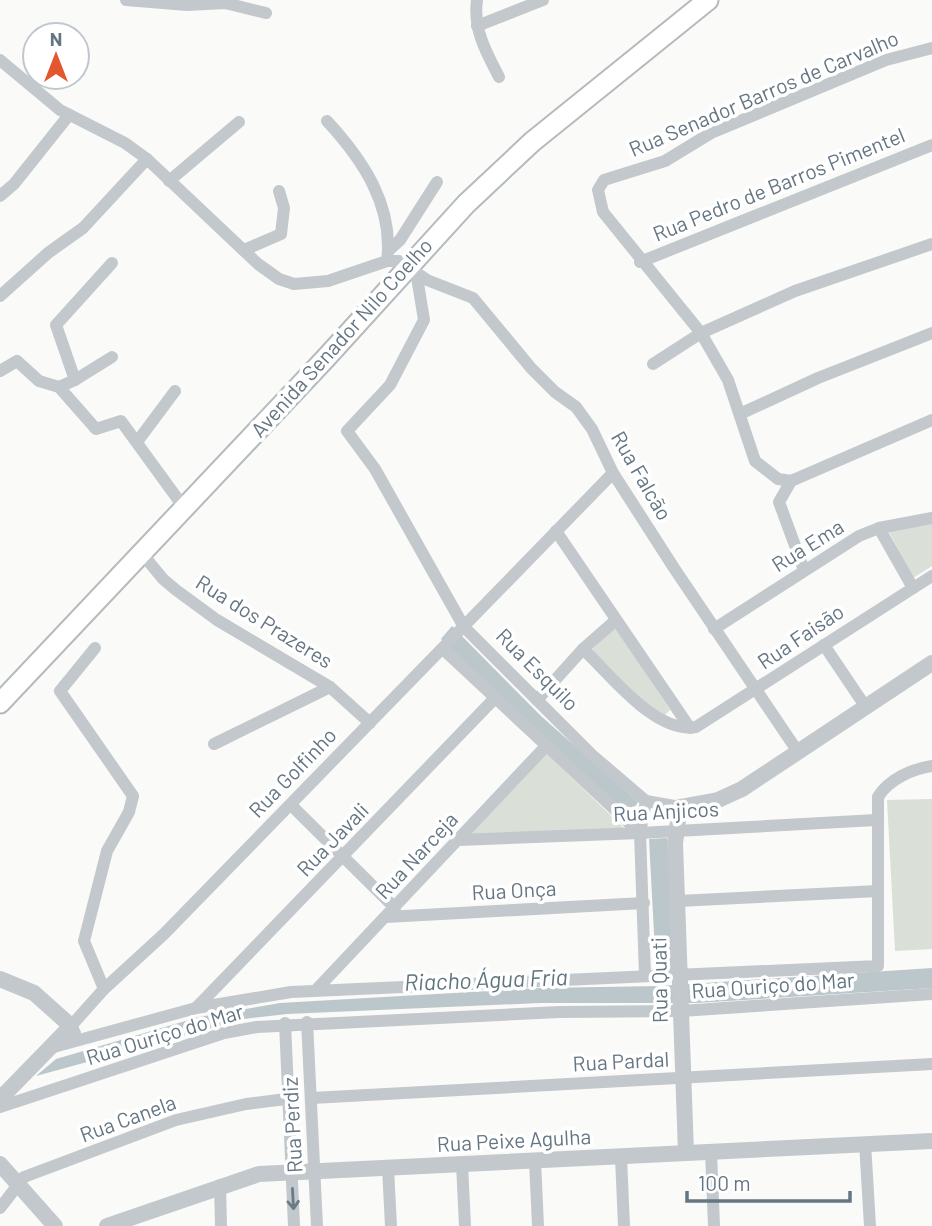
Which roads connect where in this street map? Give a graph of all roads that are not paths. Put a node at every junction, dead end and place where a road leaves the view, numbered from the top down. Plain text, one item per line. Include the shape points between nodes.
1 (126, 0) edge
2 (477, 0) edge
3 (543, 0) edge
4 (708, 0) edge
5 (266, 13) dead end
6 (477, 26) junction
7 (932, 48) edge
8 (0, 60) edge
9 (499, 77) dead end
10 (69, 115) junction
11 (327, 121) dead end
12 (239, 122) dead end
13 (932, 145) edge
14 (147, 159) junction
15 (169, 181) junction
16 (437, 182) dead end
17 (279, 191) dead end
18 (0, 196) edge
19 (932, 244) edge
20 (244, 250) junction
21 (388, 256) junction
22 (640, 262) junction
23 (112, 263) dead end
24 (412, 268) junction
25 (0, 296) edge
26 (701, 333) junction
27 (932, 333) edge
28 (112, 357) dead end
29 (653, 364) dead end
30 (0, 371) edge
31 (75, 380) junction
32 (59, 387) junction
33 (175, 391) dead end
34 (742, 413) junction
35 (932, 420) edge
36 (137, 442) junction
37 (613, 473) junction
38 (791, 481) junction
39 (184, 509) junction
40 (932, 518) edge
41 (879, 528) junction
42 (556, 531) junction
43 (140, 551) junction
44 (804, 570) junction
45 (932, 576) edge
46 (913, 588) junction
47 (616, 620) junction
48 (463, 628) junction
49 (714, 629) junction
50 (824, 645) junction
51 (95, 648) dead end
52 (444, 648) junction
53 (583, 649) junction
54 (932, 663) edge
55 (330, 687) junction
56 (755, 691) junction
57 (495, 698) junction
58 (537, 700) junction
59 (0, 703) edge
60 (865, 706) junction
61 (370, 723) junction
62 (690, 728) junction
63 (214, 744) dead end
64 (546, 746) junction
65 (798, 752) junction
66 (932, 766) edge
67 (646, 801) junction
68 (291, 805) junction
69 (680, 807) junction
70 (876, 820) junction
71 (676, 830) junction
72 (640, 834) junction
73 (459, 840) junction
74 (344, 857) junction
75 (878, 891) junction
76 (678, 901) junction
77 (643, 903) junction
78 (390, 913) junction
79 (682, 974) junction
80 (651, 975) junction
81 (0, 979) edge
82 (104, 989) junction
83 (315, 991) junction
84 (932, 994) edge
85 (196, 1008) junction
86 (681, 1008) junction
87 (307, 1022) junction
88 (285, 1023) junction
89 (71, 1026) junction
90 (86, 1040) junction
91 (50, 1048) junction
92 (932, 1064) edge
93 (683, 1078) junction
94 (312, 1097) junction
95 (0, 1099) edge
96 (286, 1099) junction
97 (0, 1107) edge
98 (932, 1141) edge
99 (865, 1143) junction
100 (711, 1152) junction
101 (686, 1153) junction
102 (621, 1157) junction
103 (535, 1161) junction
104 (0, 1164) edge
105 (463, 1164) junction
106 (388, 1168) junction
107 (292, 1171) junction
108 (315, 1171) junction
109 (220, 1185) junction
110 (18, 1187) junction
111 (0, 1208) edge
112 (149, 1219) edge
113 (55, 1226) edge
114 (107, 1226) edge
115 (221, 1226) edge
116 (294, 1226) edge
117 (317, 1226) edge
118 (391, 1226) edge
119 (465, 1226) edge
120 (538, 1226) edge
121 (624, 1226) edge
122 (714, 1226) edge
123 (870, 1226) edge

1 - 5 street via 225,4
2 - 6 street
3 - 6 street
4 - 24 main road, Avenida Senador Nilo Coelho via 532,142 466,204
6 - 9 street
7 - 22 street, Rua Senador Barros de Carvalho via 863,69 710,133 656,164 604,180 598,190 603,212
8 - 10 street
10 - 14 street
10 - 18 street
11 - 21 street via 346,141 374,187 387,220
12 - 15 street
13 - 22 street, Rua Pedro de Barros Pimentel
14 - 15 street
14 - 25 street via 83,228
15 - 20 street
16 - 21 street
17 - 20 street via 285,208 281,234
19 - 26 street via 795,291
20 - 21 street via 267,272 294,284 340,279
21 - 24 street, Rua Falcão
22 - 26 street
23 - 31 street via 56,325
24 - 37 street, Rua Falcão via 436,284 473,298 531,368 576,407
24 - 39 main road, Avenida Senador Nilo Coelho
24 - 48 street, Rua Esquilo via 424,320 390,385 346,431 375,469
26 - 29 street
26 - 34 street
27 - 34 street
28 - 31 street
30 - 32 street via 17,360 39,381
31 - 32 street
32 - 36 street via 95,429 121,421
33 - 36 street
34 - 38 street via 755,461 778,479
35 - 38 street
36 - 39 street
37 - 42 street, Rua Golfinho
37 - 49 street, Rua Falcão
38 - 44 street via 779,502
39 - 43 main road, Avenida Senador Nilo Coelho
40 - 41 street, Rua Ema
41 - 44 street, Rua Ema
41 - 46 street
42 - 47 street
42 - 48 street, Rua Golfinho
43 - 55 street, Rua dos Prazeres via 163,579 216,620
43 - 59 main road, Avenida Senador Nilo Coelho
44 - 49 street, Rua Ema
45 - 46 street, Rua Faisão
46 - 50 street, Rua Faisão
47 - 53 street
47 - 62 street
48 - 52 street, Rua Golfinho
48 - 58 street, Rua Esquilo
49 - 56 street, Rua Falcão
50 - 56 street, Rua Faisão
50 - 60 street
51 - 82 street via 60,691 134,796 107,851 84,941
52 - 57 street
52 - 61 street, Rua Golfinho
53 - 58 street
53 - 62 street via 653,716
54 - 60 street
55 - 61 street, Rua dos Prazeres
55 - 63 street
56 - 62 street, Rua Faisão
56 - 65 street, Rua Falcão
57 - 64 street
57 - 74 street, Rua Javali
58 - 67 street, Rua Esquilo
60 - 65 street
61 - 68 street, Rua Golfinho
64 - 72 street
64 - 73 street, Rua Narceja
65 - 69 street via 742,789 718,800
66 - 70 street via 887,785 878,797
67 - 69 street
67 - 72 street, Rua Quati
68 - 74 street
68 - 82 street, Rua Golfinho
69 - 71 street, Rua Quati
70 - 71 street, Rua Anjicos
70 - 75 street
71 - 72 street, Rua Anjicos
71 - 76 street, Rua Quati
72 - 73 street, Rua Anjicos
72 - 77 street, Rua Quati
73 - 78 street, Rua Narceja
74 - 78 street
74 - 85 street, Rua Javali
75 - 76 street
75 - 79 street, Rua Ouriço do Mar via 878,966
76 - 79 street, Rua Quati
77 - 78 street, Rua Onça
77 - 80 street, Rua Quati
78 - 83 street, Rua Narceja
79 - 80 street, Rua Ouriço do Mar
79 - 86 street, Rua Quati
80 - 83 street, Rua Ouriço do Mar
81 - 89 street via 33,993
82 - 89 street, Rua Golfinho
83 - 85 street, Rua Ouriço do Mar
84 - 86 street, Rua Ouriço do Mar
85 - 90 street, Rua Ouriço do Mar
86 - 87 street, Rua Ouriço do Mar
86 - 93 street, Rua Quati
87 - 88 street, Rua Ouriço do Mar
87 - 94 street, Rua Perdiz
88 - 96 street, Rua Perdiz
88 - 97 street, Rua Ouriço do Mar via 225,1033
89 - 90 street, Rua Ouriço do Mar
89 - 91 street, Rua Golfinho
90 - 91 street, Rua Ouriço do Mar
91 - 95 street, Rua Golfinho
92 - 93 street, Rua Pardal
93 - 94 street, Rua Pardal
93 - 101 street, Rua Quati
94 - 108 street, Rua Perdiz
96 - 107 street, Rua Perdiz
96 - 110 street, Rua Canela via 176,1120 24,1177
98 - 99 street, Rua Peixe Agulha
99 - 100 street, Rua Peixe Agulha
99 - 123 street
100 - 101 street, Rua Peixe Agulha
100 - 122 street
101 - 102 street, Rua Peixe Agulha
102 - 103 street, Rua Peixe Agulha
102 - 121 street
103 - 105 street, Rua Peixe Agulha
103 - 120 street
104 - 110 street
105 - 106 street, Rua Peixe Agulha
105 - 119 street
106 - 108 street, Rua Peixe Agulha
106 - 118 street
107 - 108 street, Rua Peixe Agulha
107 - 109 street, Rua Peixe Agulha
107 -> 116 street, Rua Perdiz
108 - 117 street, Rua Perdiz
109 - 112 street, Rua Peixe Agulha
109 - 115 street
110 - 111 street, Rua Canela
110 - 113 street
112 - 114 street, Rua Peixe Agulha

